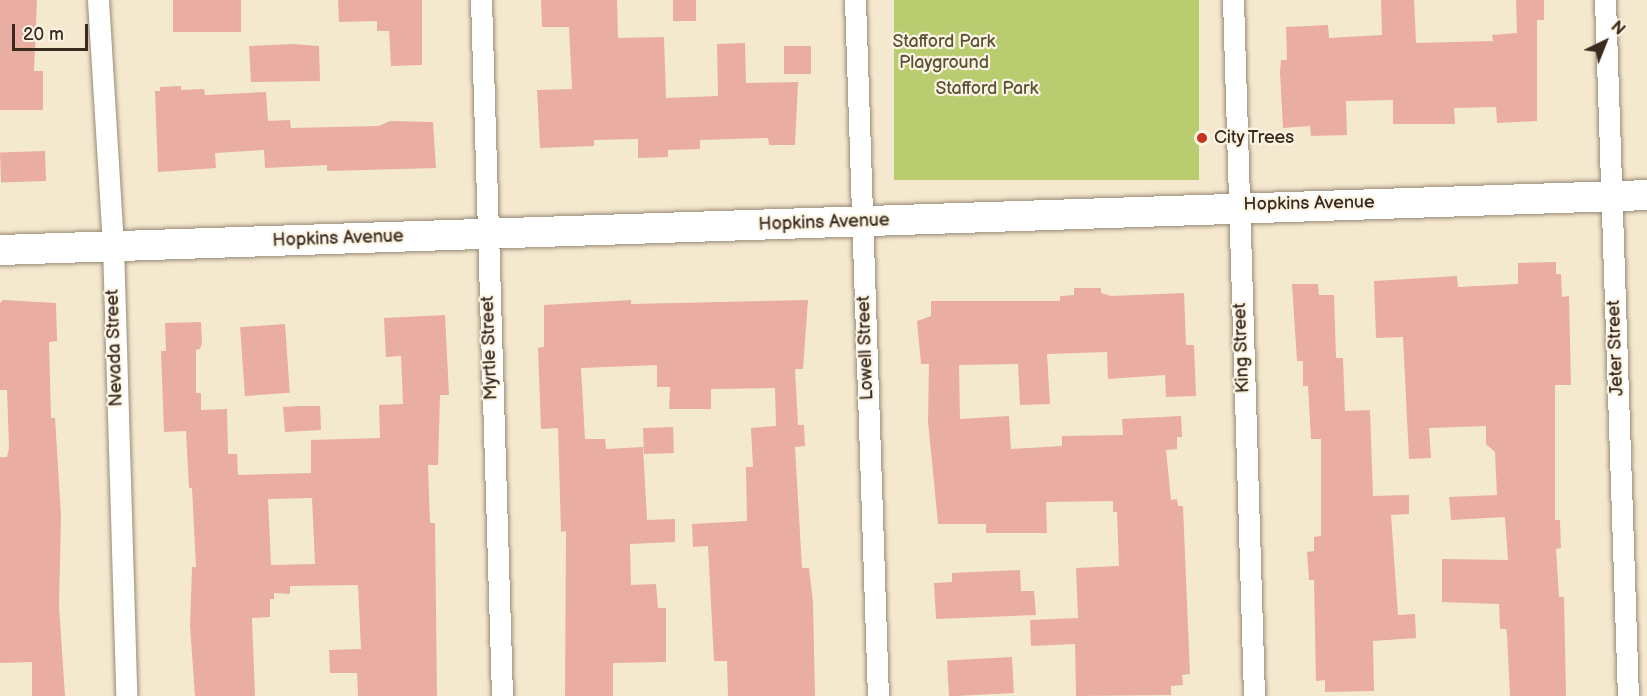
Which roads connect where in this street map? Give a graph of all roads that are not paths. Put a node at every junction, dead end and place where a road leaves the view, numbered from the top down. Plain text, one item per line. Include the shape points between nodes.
1 (98, 0) edge
2 (481, 0) edge
3 (855, 0) edge
4 (1233, 0) edge
5 (1605, 0) edge
6 (1647, 195) edge
7 (1612, 196) junction
8 (1238, 206) junction
9 (862, 222) junction
10 (487, 234) junction
11 (113, 246) junction
12 (0, 250) edge
13 (126, 696) edge
14 (502, 696) edge
15 (878, 696) edge
16 (1254, 696) edge
17 (1628, 696) edge

1 - 11 street, Nevada Street
2 - 10 street, Myrtle Street
3 - 9 street, Lowell Street
4 - 8 street, King Street
5 - 7 street, Jeter Street
6 - 7 street, Hopkins Avenue
7 - 8 street, Hopkins Avenue
7 - 17 street, Jeter Street
8 - 9 street, Hopkins Avenue
8 - 16 street, King Street
9 - 10 street, Hopkins Avenue
9 - 15 street, Lowell Street
10 - 11 street, Hopkins Avenue
10 - 14 street, Myrtle Street
11 - 12 street, Hopkins Avenue
11 - 13 street, Nevada Street

